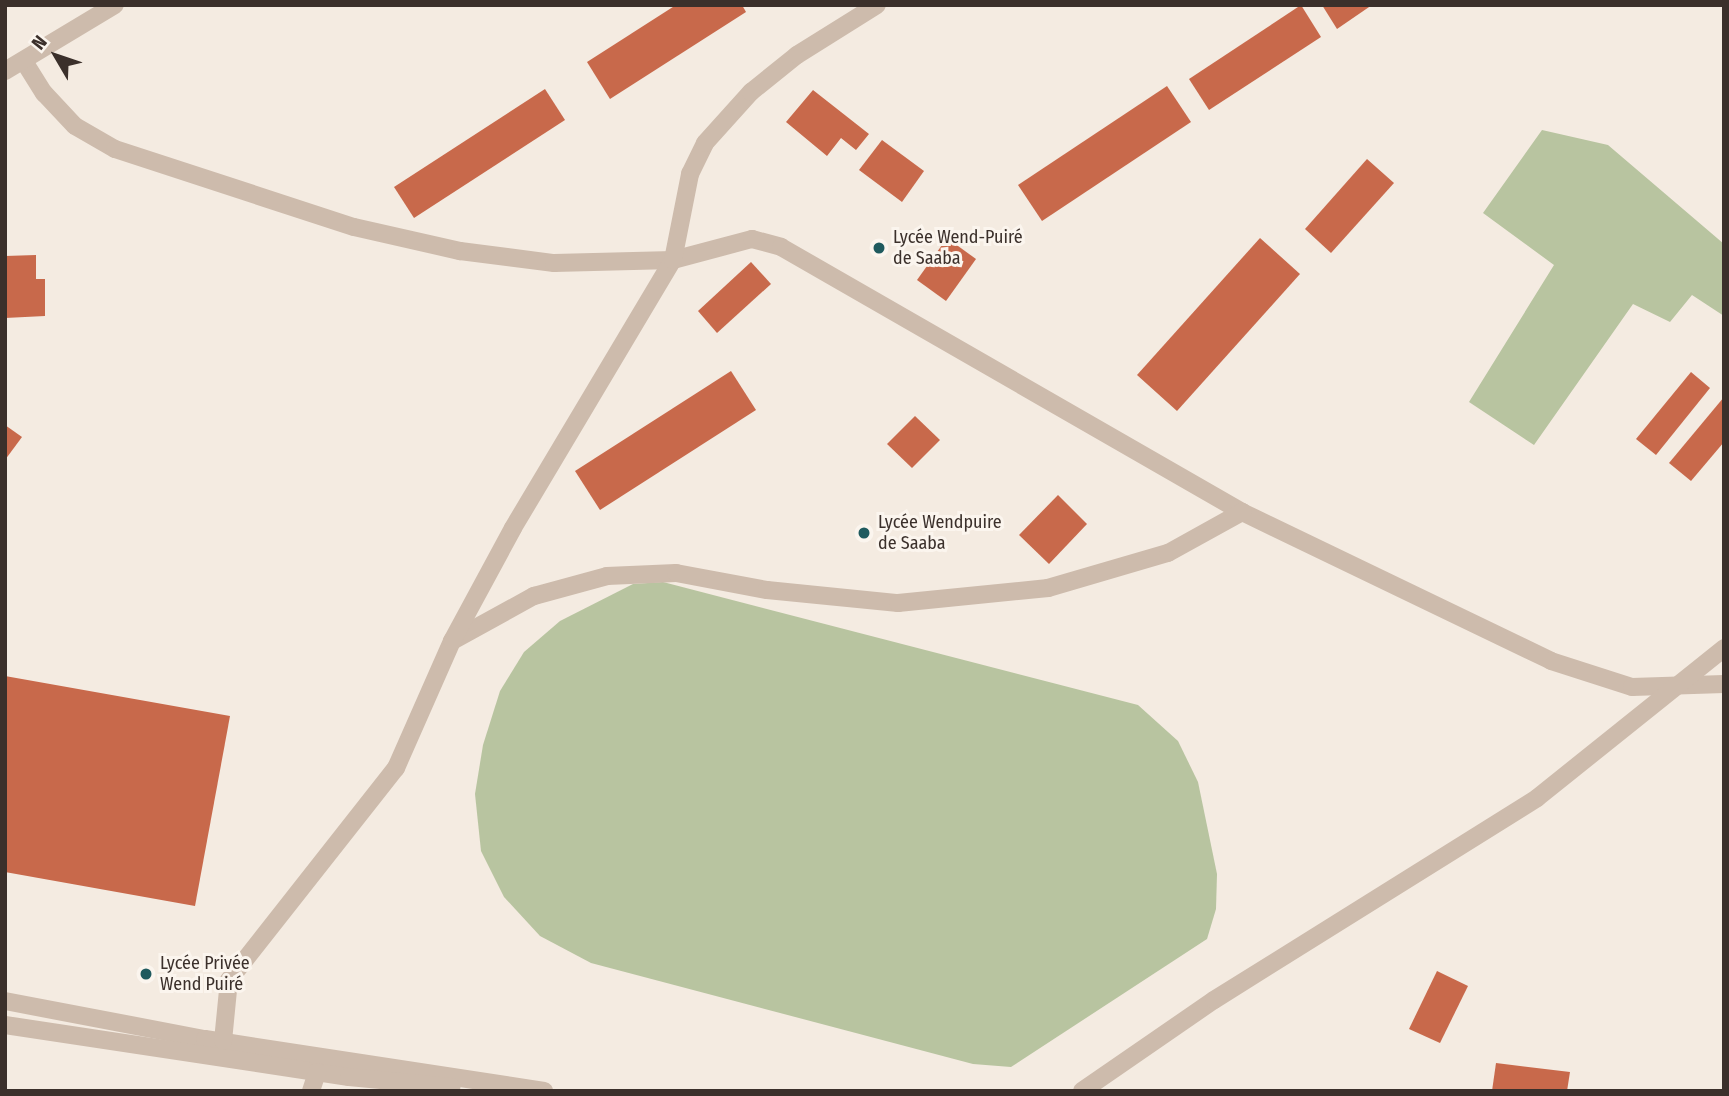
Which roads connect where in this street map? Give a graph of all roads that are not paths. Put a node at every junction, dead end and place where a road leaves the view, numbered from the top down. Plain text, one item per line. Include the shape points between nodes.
1 (116, 5) edge
2 (877, 5) edge
3 (25, 63) junction
4 (5, 71) edge
5 (673, 260) junction
6 (1242, 512) junction
7 (452, 641) junction
8 (1724, 649) edge
9 (1680, 684) junction
10 (1724, 684) edge
11 (5, 1001) edge
12 (5, 1025) edge
13 (223, 1041) junction
14 (317, 1072) junction
15 (311, 1091) edge
16 (491, 1091) edge
17 (544, 1091) edge
18 (1082, 1091) edge

1 - 3 street
2 - 5 street via 797,55 751,92 705,143 690,174
3 - 4 street
3 - 5 street via 44,93 75,126 115,149 354,227 460,251 554,263
5 - 6 street via 752,239 780,247
5 - 7 street via 513,528
6 - 7 street via 1168,553 1048,588 898,603 767,590 676,573 607,576 534,596
6 - 9 street via 1551,661 1632,687
7 - 13 street via 396,768 229,980
8 - 9 street
9 - 10 street
9 - 18 street via 1537,798 1214,1000
11 - 13 street
12 - 14 street
13 - 17 street
14 - 15 street
14 - 16 street

